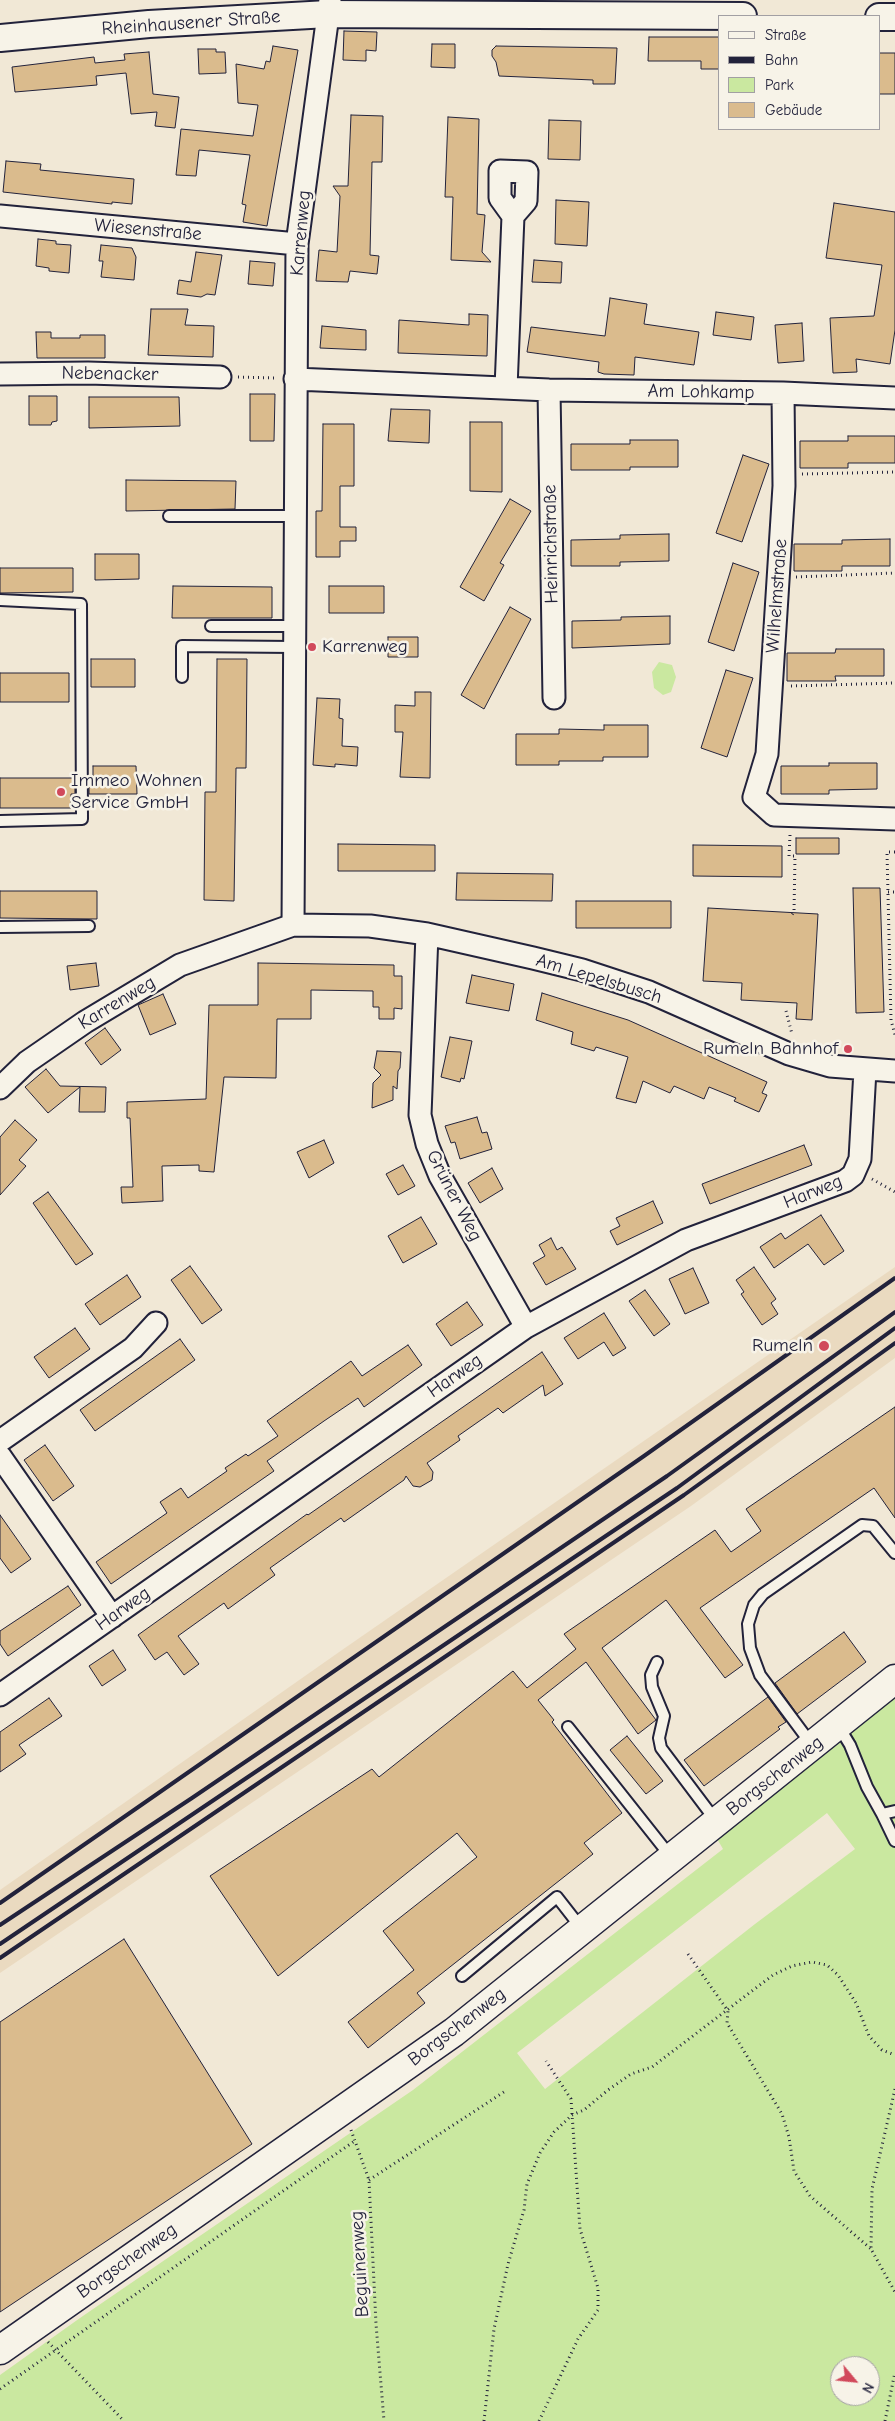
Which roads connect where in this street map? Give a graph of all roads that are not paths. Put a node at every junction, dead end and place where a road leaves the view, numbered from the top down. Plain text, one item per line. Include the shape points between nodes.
1 (329, 7) edge
2 (718, 15) edge
3 (880, 17) edge
4 (895, 17) edge
5 (0, 38) edge
6 (0, 216) edge
7 (513, 216) dead end
8 (297, 244) junction
9 (0, 374) edge
10 (220, 377) road end
11 (295, 379) junction
12 (506, 388) junction
13 (549, 390) junction
14 (783, 393) junction
15 (895, 398) edge
16 (169, 516) dead end
17 (294, 516) junction
18 (0, 600) edge
19 (211, 626) dead end
20 (294, 626) junction
21 (294, 647) junction
22 (182, 677) dead end
23 (554, 698) dead end
24 (895, 819) edge
25 (0, 821) edge
26 (293, 925) junction
27 (89, 926) dead end
28 (0, 927) edge
29 (427, 934) junction
30 (865, 1070) junction
31 (895, 1071) edge
32 (0, 1088) edge
33 (156, 1324) dead end
34 (526, 1327) junction
35 (0, 1441) edge
36 (0, 1456) edge
37 (895, 1553) edge
38 (112, 1617) junction
39 (657, 1662) dead end
40 (895, 1679) edge
41 (0, 1695) edge
42 (838, 1726) junction
43 (568, 1727) dead end
44 (813, 1746) junction
45 (895, 1811) edge
46 (882, 1814) junction
47 (717, 1822) junction
48 (895, 1841) edge
49 (672, 1858) junction
50 (582, 1930) junction
51 (462, 1976) dead end
52 (0, 2350) edge

1 - 2 street, Rheinhausener Straße
1 - 5 street, Rheinhausener Straße
1 - 8 street, Karrenweg
3 - 4 street
6 - 8 street, Wiesenstraße
7 - 12 street
8 - 11 street, Karrenweg
9 - 10 street, Nebenacker
11 - 12 street, Am Lohkamp
11 - 17 street, Karrenweg
12 - 13 street, Am Lohkamp
13 - 14 street, Am Lohkamp
13 - 23 street, Heinrichstraße
14 - 15 street, Am Lohkamp
14 - 24 street, Wilhelmstraße via 784,474 767,754 754,797 774,815
16 - 17 lane
17 - 20 street, Karrenweg
18 - 25 lane via 81,604 82,809 82,819
19 - 20 lane
20 - 21 street, Karrenweg
21 - 22 lane via 182,646
21 - 26 street, Karrenweg
26 - 29 street, Am Lepelsbusch via 370,926
26 - 32 street, Karrenweg via 180,965 85,1022 27,1062
27 - 28 lane
29 - 30 street, Am Lepelsbusch via 582,970 649,992 789,1054 830,1066
29 - 34 street, Grüner Weg via 420,1115 427,1144 440,1176
30 - 31 street, Am Lepelsbusch
30 - 34 street, Harweg via 860,1159 856,1171 845,1181 686,1240
33 - 35 street via 133,1348
34 - 38 street, Harweg
36 - 38 street
37 - 44 lane via 873,1526 862,1525 763,1594 754,1605 748,1624 750,1648 760,1676
38 - 41 street, Harweg
39 - 47 lane via 651,1674 652,1687 664,1716 659,1738 661,1748
40 - 42 main road, Borgschenweg
42 - 44 main road, Borgschenweg
42 - 46 lane via 850,1744
43 - 49 lane
44 - 47 main road, Borgschenweg
45 - 46 lane
46 - 48 lane
47 - 49 main road, Borgschenweg
49 - 50 main road, Borgschenweg
50 - 51 lane via 557,1897
50 - 52 main road, Borgschenweg via 454,2032

